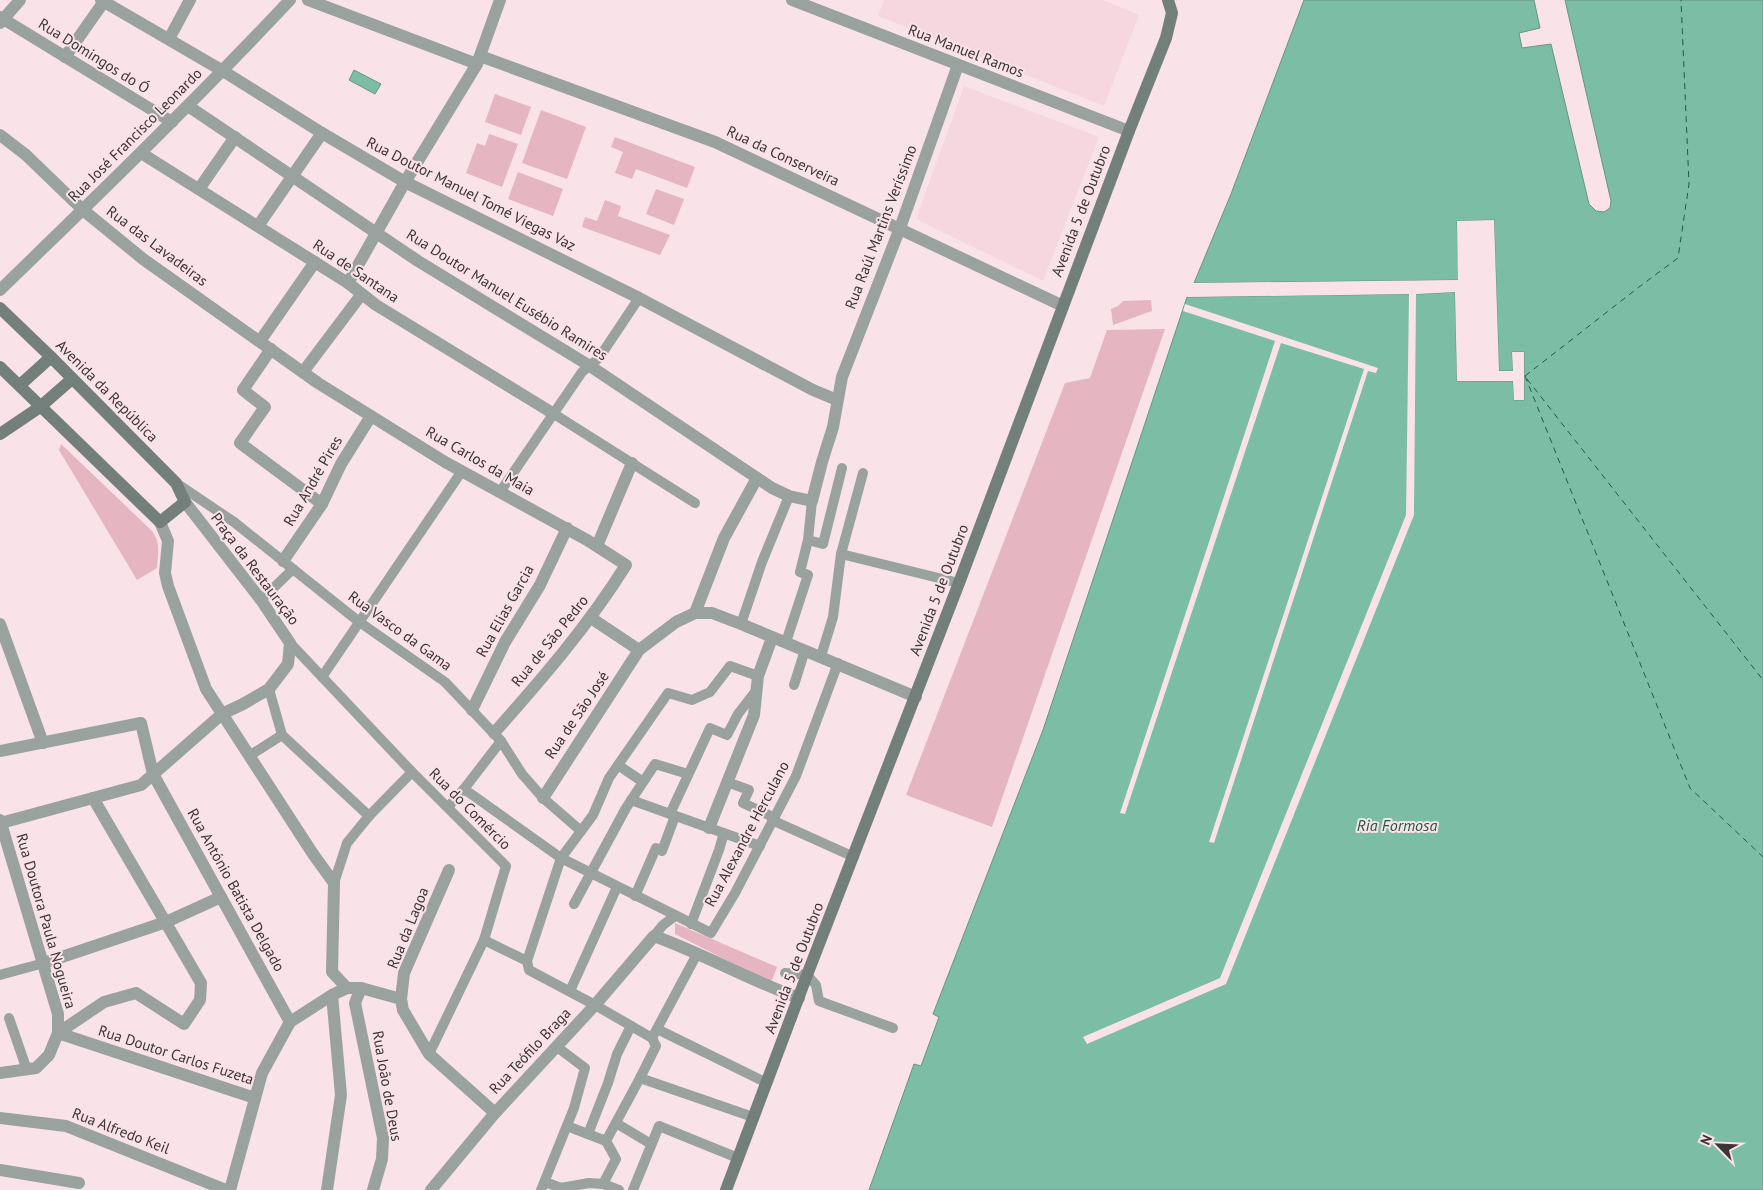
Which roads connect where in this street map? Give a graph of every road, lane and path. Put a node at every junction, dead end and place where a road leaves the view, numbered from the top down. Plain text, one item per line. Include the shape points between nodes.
1 (20, 0) edge
2 (190, 0) edge
3 (290, 0) edge
4 (308, 0) edge
5 (500, 0) edge
6 (792, 0) edge
7 (1168, 0) edge
8 (103, 1) edge
9 (1, 19) edge
10 (169, 39) junction
11 (65, 56) junction
12 (478, 60) junction
13 (958, 65) junction
14 (223, 71) junction
15 (188, 106) junction
16 (172, 122) junction
17 (1129, 131) junction
18 (322, 133) junction
19 (0, 135) edge
20 (235, 137) junction
21 (141, 153) junction
22 (293, 175) junction
23 (405, 182) junction
24 (199, 189) junction
25 (83, 210) junction
26 (258, 226) junction
27 (900, 228) junction
28 (378, 232) junction
29 (316, 262) junction
30 (348, 283) junction
31 (0, 290) edge
32 (362, 294) junction
33 (639, 298) junction
34 (1063, 306) junction
35 (0, 308) edge
36 (260, 341) junction
37 (271, 349) junction
38 (51, 357) junction
39 (0, 366) edge
40 (590, 366) junction
41 (303, 372) junction
42 (72, 379) junction
43 (318, 383) joint
44 (20, 385) junction
45 (837, 400) junction
46 (40, 407) junction
47 (554, 414) junction
48 (371, 416) junction
49 (0, 434) edge
50 (632, 462) junction
51 (842, 468) dead end
52 (462, 471) junction
53 (863, 474) dead end
54 (757, 478) junction
55 (176, 483) junction
56 (500, 492) junction
57 (789, 496) junction
58 (812, 501) junction
59 (184, 502) junction
60 (695, 503) dead end
61 (322, 504) junction
62 (160, 522) junction
63 (567, 528) junction
64 (808, 540) junction
65 (597, 546) junction
66 (841, 554) junction
67 (288, 565) junction
68 (626, 565) joint
69 (960, 583) junction
70 (261, 600) junction
71 (695, 614) junction
72 (591, 618) junction
73 (358, 621) junction
74 (0, 624) edge
75 (741, 624) junction
76 (772, 638) junction
77 (786, 642) junction
78 (290, 643) junction
79 (639, 650) junction
80 (805, 650) junction
81 (821, 656) junction
82 (838, 663) junction
83 (758, 676) junction
84 (322, 677) junction
85 (794, 685) dead end
86 (269, 689) junction
87 (755, 692) junction
88 (916, 697) junction
89 (472, 710) junction
90 (222, 714) junction
91 (282, 735) junction
92 (498, 737) junction
93 (43, 743) junction
94 (0, 751) edge
95 (250, 756) junction
96 (618, 765) junction
97 (412, 772) junction
98 (153, 774) junction
99 (688, 774) junction
100 (643, 782) junction
101 (727, 782) junction
102 (464, 789) junction
103 (93, 798) junction
104 (543, 798) junction
105 (631, 800) junction
106 (448, 807) junction
107 (672, 815) junction
108 (369, 816) junction
109 (775, 819) junction
110 (0, 821) edge
111 (709, 828) junction
112 (581, 831) junction
113 (724, 833) junction
114 (760, 846) junction
115 (854, 857) junction
116 (561, 858) junction
117 (449, 870) dead end
118 (590, 873) junction
119 (334, 883) junction
120 (617, 887) junction
121 (635, 896) junction
122 (221, 897) junction
123 (574, 904) dead end
124 (675, 916) junction
125 (166, 922) junction
126 (691, 924) junction
127 (654, 936) junction
128 (484, 940) junction
129 (698, 954) junction
130 (527, 961) junction
131 (44, 963) junction
132 (785, 973) dead end
133 (0, 975) edge
134 (807, 975) junction
135 (347, 988) junction
136 (362, 988) junction
137 (570, 991) junction
138 (332, 995) junction
139 (799, 998) junction
140 (402, 999) junction
141 (595, 1005) junction
142 (9, 1018) dead end
143 (290, 1022) junction
144 (631, 1026) junction
145 (893, 1028) dead end
146 (58, 1033) junction
147 (655, 1034) junction
148 (557, 1047) junction
149 (429, 1054) junction
150 (27, 1070) junction
151 (0, 1073) edge
152 (640, 1078) junction
153 (767, 1083) junction
154 (255, 1098) junction
155 (494, 1113) junction
156 (753, 1117) junction
157 (0, 1118) edge
158 (616, 1122) junction
159 (567, 1126) junction
160 (588, 1134) junction
161 (606, 1141) junction
162 (651, 1144) junction
163 (738, 1158) junction
164 (0, 1170) edge
165 (79, 1183) dead end
166 (604, 1184) junction
167 (543, 1186) edge
168 (228, 1190) edge
169 (327, 1190) edge
170 (373, 1190) edge
171 (430, 1190) edge
172 (619, 1190) edge
173 (633, 1190) edge
174 (726, 1190) edge

1 - 9 street
2 - 10 street
3 - 14 street, Rua José Francisco Leonardo
4 - 12 street, Rua da Conserveira
5 - 12 street
6 - 13 street, Rua Manuel Ramos
7 - 17 main road, Avenida 5 de Outubro via 1172,13 1166,38
8 - 10 street, Rua Doutor Manuel Tomé Viegas Vaz
8 - 11 street
9 - 11 street, Rua Domingos do Ó
10 - 14 street, Rua Doutor Manuel Tomé Viegas Vaz
11 - 16 street, Rua Domingos do Ó
12 - 23 street
12 - 27 street, Rua da Conserveira via 715,142
13 - 17 street, Rua Manuel Ramos
13 - 27 street, Rua Raúl Martins Veríssimo
14 - 15 street, Rua José Francisco Leonardo
14 - 18 street, Rua Doutor Manuel Tomé Viegas Vaz
15 - 16 street, Rua José Francisco Leonardo
15 - 20 street, Rua Doutor Manuel Eusébio Ramires
16 - 21 street, Rua José Francisco Leonardo
17 - 34 main road, Avenida 5 de Outubro
18 - 22 street
18 - 23 street, Rua Doutor Manuel Tomé Viegas Vaz
19 - 25 street, Rua das Lavadeiras via 26,155
20 - 22 street, Rua Doutor Manuel Eusébio Ramires
20 - 24 street
21 - 24 street, Rua de Santana
21 - 25 street, Rua José Francisco Leonardo
22 - 26 street
22 - 28 street, Rua Doutor Manuel Eusébio Ramires
23 - 28 street
23 - 33 street, Rua Doutor Manuel Tomé Viegas Vaz
24 - 26 street, Rua de Santana
25 - 31 street, Rua José Francisco Leonardo
25 - 36 street, Rua das Lavadeiras via 144,259
26 - 29 street, Rua de Santana
27 - 34 street, Rua da Conserveira
27 - 45 street, Rua Raúl Martins Veríssimo via 842,377
28 - 30 street
28 - 40 street, Rua Doutor Manuel Eusébio Ramires
29 - 30 street, Rua de Santana
29 - 36 street
30 - 32 street, Rua de Santana
32 - 41 street
32 - 47 street, Rua de Santana
33 - 40 street via 599,358
33 - 45 street, Rua Doutor Manuel Tomé Viegas Vaz
34 - 69 main road, Avenida 5 de Outubro
35 - 38 main road, Avenida da República
36 - 37 street, Rua das Lavadeiras
37 - 41 street, Rua das Lavadeiras
37 - 61 street via 243,390 265,407 240,443
38 - 42 main road, Avenida da República
38 - 44 main road
39 - 44 main road
40 - 47 street via 582,372
40 - 54 street, Rua Doutor Manuel Eusébio Ramires
41 - 43 street, Rua das Lavadeiras
42 - 46 main road
42 - 55 main road, Avenida da República
43 - 48 street, Rua Carlos da Maia
44 - 46 main road
45 - 58 street, Rua Raúl Martins Veríssimo via 833,427
46 - 49 main road
46 - 62 main road
47 - 50 street
47 - 56 street
48 - 52 street, Rua Carlos da Maia
48 - 61 street, Rua André Pires
50 - 60 street
50 - 65 street
51 - 64 street via 823,544
52 - 56 street, Rua Carlos da Maia
52 - 73 street
53 - 66 street
54 - 57 street, Rua Doutor Manuel Eusébio Ramires
54 - 71 street via 724,538
55 - 59 main road, Avenida da República
55 - 67 street, Rua Vasco da Gama via 234,522
56 - 63 street, Rua Carlos da Maia
57 - 58 street, Rua Doutor Manuel Eusébio Ramires
57 - 75 street
58 - 64 street
59 - 62 main road
59 - 70 street, Praça da Restauração
61 - 67 street, Rua André Pires
62 - 90 street via 168,541 165,573 168,586 206,689
63 - 65 street, Rua Carlos da Maia
63 - 89 street, Rua Elias Garcia
64 - 77 street via 800,572 808,575
65 - 68 street, Rua Carlos da Maia
66 - 69 street
66 - 81 street via 834,617
67 - 70 street
67 - 73 street, Rua Vasco da Gama
68 - 72 street, Rua de São Pedro
69 - 88 main road, Avenida 5 de Outubro
70 - 78 street, Praça da Restauração
71 - 75 street via 712,613
71 - 79 street, Rua de São José via 676,622
72 - 79 street
72 - 92 street, Rua de São Pedro
73 - 84 street
73 - 89 street, Rua Vasco da Gama via 445,682
74 - 93 street
75 - 76 street
76 - 77 street
76 - 83 street
77 - 80 street
78 - 84 street, Rua do Comércio
78 - 86 street, Praça da Restauração via 288,664
79 - 104 street, Rua de São José
80 - 81 street
80 - 85 street
81 - 82 street
82 - 88 street
82 - 109 street, Rua Alexandre Herculano via 796,776
83 - 87 street
83 - 96 street via 730,666 710,692 692,700 668,693
84 - 97 street, Rua do Comércio
86 - 90 street, Praça da Restauração
86 - 91 street
87 - 99 street via 727,735 710,728
87 - 101 street via 754,714
88 - 115 main road, Avenida 5 de Outubro
89 - 92 street, Rua Vasco da Gama
90 - 95 street
90 - 98 street, Praça da Restauração
91 - 95 street
91 - 108 street
92 - 102 street
92 - 104 street, Rua Vasco da Gama via 522,774
93 - 94 street
93 - 98 street, Rua António Batista Delgado via 141,723
95 - 119 street
96 - 100 street
96 - 112 street via 593,815
97 - 106 street, Rua do Comércio
97 - 108 street
98 - 103 street, Praça da Restauração via 141,785
98 - 122 street, Rua António Batista Delgado
99 - 100 street via 655,764
99 - 107 street
100 - 105 street
101 - 109 street via 748,790 744,803
101 - 111 street
102 - 106 street
102 - 116 street
103 - 110 street, Praça da Restauração
103 - 125 street
104 - 112 street, Rua Vasco da Gama
105 - 107 street
105 - 118 street
106 - 128 street, Rua do Comércio via 506,866
107 - 111 street
107 - 121 street via 662,851 656,848
108 - 119 street via 347,843
109 - 114 street, Rua Alexandre Herculano
109 - 115 street
110 - 131 street, Rua Doutora Paula Nogueira
111 - 113 street
112 - 116 street
113 - 114 street
113 - 126 street
114 - 126 street, Rua Alexandre Herculano via 710,933
115 - 134 main road, Avenida 5 de Outubro
116 - 118 street
116 - 130 street
117 - 140 street, Rua da Lagoa via 404,973
118 - 120 street
118 - 123 street
119 - 135 street via 332,972
120 - 121 street
120 - 137 street
121 - 124 street
122 - 125 street
122 - 143 street, Rua António Batista Delgado
124 - 126 street
124 - 127 street
125 - 131 street
125 - 146 street via 201,983 200,1000 184,1024 136,993 104,1002
127 - 129 street
127 - 141 street, Rua Teófilo Braga
128 - 130 street
128 - 149 street
129 - 139 street
129 - 147 street
130 - 137 street via 529,970
131 - 133 street
131 - 146 street, Rua Doutora Paula Nogueira via 58,1014
132 - 134 street
134 - 139 main road, Avenida 5 de Outubro
134 - 145 street via 816,985 819,1001
135 - 136 street
135 - 138 street
136 - 140 street
136 - 170 street, Rua João de Deus via 355,1003 383,1138 382,1159
137 - 141 street
138 - 143 street
138 - 169 street via 341,1094
139 - 153 main road, Avenida 5 de Outubro
140 - 149 street via 403,1010
141 - 144 street
141 - 148 street, Rua Teófilo Braga
142 - 150 street
143 - 154 street via 262,1073
144 - 147 street
144 - 160 street via 617,1054
146 - 150 street via 49,1055 36,1068
146 - 154 street, Rua Doutor Carlos Fuzeta
147 - 152 street via 656,1046
147 - 153 street
148 - 155 street, Rua Teófilo Braga
148 - 159 street via 585,1068
149 - 155 street
150 - 151 street
152 - 156 street
152 - 158 street
153 - 156 main road, Avenida 5 de Outubro
154 - 168 street
155 - 171 street, Rua Teófilo Braga
156 - 163 main road, Avenida 5 de Outubro
157 - 168 street, Rua Alfredo Keil via 66,1126
158 - 161 street
158 - 162 street
159 - 160 street
159 - 167 street
160 - 161 street
161 - 166 street via 616,1159
162 - 163 street via 659,1126
162 - 173 street
163 - 174 main road, Avenida 5 de Outubro
164 - 165 street
166 - 167 street via 561,1188
166 - 172 street

